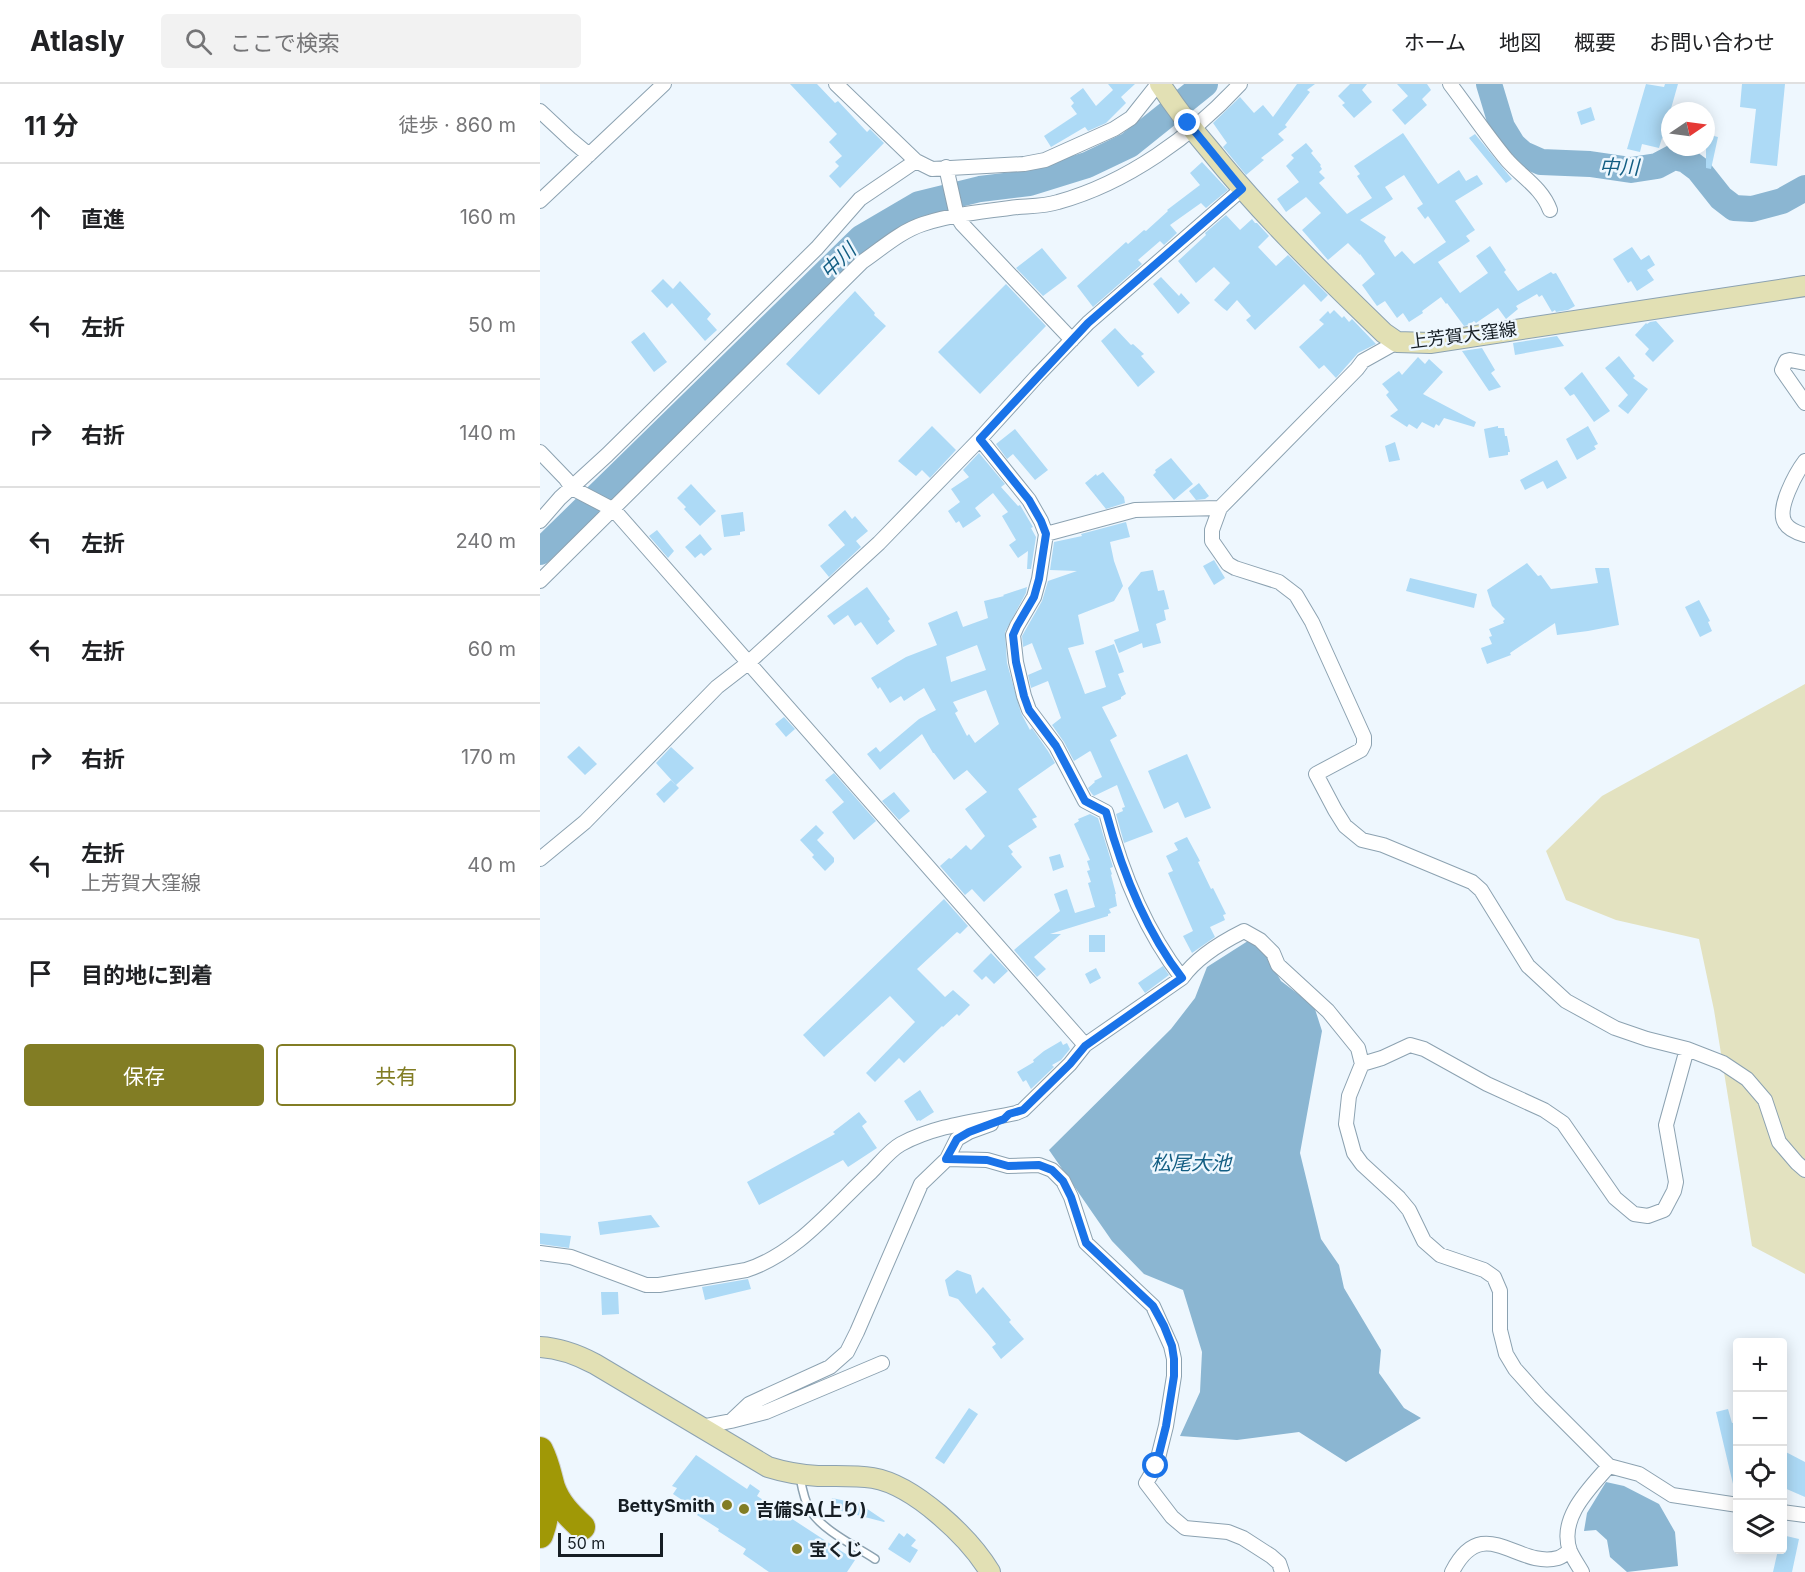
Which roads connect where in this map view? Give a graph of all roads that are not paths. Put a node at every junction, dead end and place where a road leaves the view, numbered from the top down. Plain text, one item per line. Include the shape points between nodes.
1 (664, 84) edge
2 (836, 84) edge
3 (1240, 84) edge
4 (1450, 84) edge
5 (1161, 87) edge
6 (540, 111) edge
7 (1190, 126) junction
8 (590, 155) junction
9 (916, 160) junction
10 (947, 172) junction
11 (1242, 189) junction
12 (540, 201) edge
13 (1550, 210) dead end
14 (956, 212) junction
15 (1805, 286) edge
16 (1072, 340) junction
17 (1397, 342) junction
18 (1805, 363) edge
19 (1805, 403) edge
20 (980, 439) junction
21 (540, 452) edge
22 (1805, 461) edge
23 (572, 488) junction
24 (1220, 508) junction
25 (614, 510) junction
26 (540, 521) edge
27 (1046, 534) junction
28 (1805, 535) edge
29 (540, 581) edge
30 (748, 663) junction
31 (540, 859) edge
32 (1182, 978) junction
33 (1085, 1046) junction
34 (1687, 1048) junction
35 (1362, 1064) junction
36 (1009, 1114) junction
37 (946, 1159) junction
38 (1805, 1170) edge
39 (540, 1253) edge
40 (540, 1347) edge
41 (882, 1363) dead end
42 (731, 1421) junction
43 (700, 1427) junction
44 (540, 1450) edge
45 (1610, 1466) junction
46 (800, 1475) junction
47 (540, 1503) edge
48 (1733, 1504) edge
49 (1787, 1513) edge
50 (1805, 1515) edge
51 (582, 1527) dead end
52 (540, 1535) edge
53 (1570, 1551) junction
54 (875, 1559) dead end
55 (990, 1572) edge
56 (1282, 1572) edge
57 (1452, 1572) edge
58 (1582, 1572) edge

1 - 8 street
2 - 9 street
3 - 7 street
4 - 13 street via 1508,160 1540,192
5 - 7 main road, 上芳賀大窪線
5 - 10 street via 1131,118 1114,129 1045,160
6 - 8 street
7 - 11 main road, 上芳賀大窪線
7 - 14 street via 1178,142 1094,190 1057,203
8 - 12 street
9 - 10 street
9 - 23 street via 860,199 809,256
10 - 14 street
11 - 16 street
11 - 17 main road, 上芳賀大窪線 via 1305,256
14 - 16 street via 970,233
14 - 25 street via 905,232 862,262
15 - 17 main road, 上芳賀大窪線 via 1430,343
16 - 20 street
17 - 24 street via 1363,361
18 - 19 street via 1786,361 1782,370
20 - 27 street via 1029,500
20 - 30 street via 879,543
21 - 23 street
22 - 28 street via 1790,487 1782,514 1789,527
23 - 25 street
23 - 26 street
24 - 27 street via 1135,510
24 - 34 street via 1212,541 1228,564 1279,582 1296,595 1364,737 1361,750 1316,774 1345,826 1362,840 1473,882 1528,966 1566,1001 1615,1028
25 - 29 street
25 - 30 street
27 - 32 street via 1034,597 1013,635 1024,696 1085,801 1106,812 1116,849 1142,910 1164,954
30 - 31 street via 717,687 585,822
30 - 33 street
32 - 33 street
32 - 35 street via 1203,957 1244,932 1260,940 1278,965 1328,1011 1358,1048
33 - 36 street via 1030,1104
34 - 35 street via 1666,1125 1676,1182 1674,1191 1664,1210 1648,1216 1634,1214 1616,1198 1563,1123 1544,1110 1410,1045
34 - 38 street via 1723,1063 1747,1079 1765,1100 1779,1142
35 - 45 street via 1347,1110 1346,1124 1354,1153 1409,1210 1424,1241 1440,1255 1494,1277 1500,1291 1500,1330 1506,1354 1515,1369
36 - 37 street via 957,1139
36 - 39 street via 947,1127 900,1145 804,1236 760,1266 646,1285 571,1257
37 - 42 street via 921,1184 847,1352 830,1367 749,1404
37 - 56 street via 1039,1165 1052,1170 1063,1181 1086,1243 1153,1306 1172,1346 1174,1376 1166,1426 1156,1466 1146,1483 1172,1517 1185,1527 1243,1538 1271,1556
40 - 43 main road via 579,1355
41 - 42 street via 766,1412
42 - 43 street
43 - 46 main road via 768,1467
44 - 51 highway via 561,1504
45 - 48 street via 1639,1474 1672,1495
45 - 53 street via 1574,1511 1567,1533
46 - 54 lane via 810,1510 822,1524
46 - 55 main road via 857,1476 894,1484 964,1537
47 - 52 highway via 545,1521
49 - 50 street
53 - 57 street via 1547,1559 1494,1543 1479,1545 1467,1550
53 - 58 street

